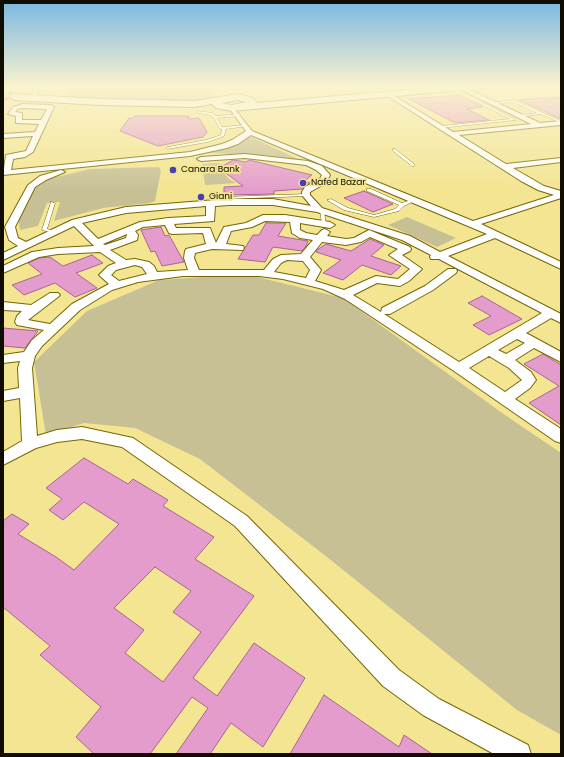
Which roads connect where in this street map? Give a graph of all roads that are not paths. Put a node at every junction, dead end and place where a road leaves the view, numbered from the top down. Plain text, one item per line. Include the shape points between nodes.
1 (18, 121) edge
2 (217, 121) edge
3 (242, 121) edge
4 (432, 121) edge
5 (500, 121) edge
6 (530, 121) edge
7 (43, 122) joint
8 (561, 123) edge
9 (538, 125) junction
10 (441, 127) junction
11 (224, 128) junction
12 (248, 129) junction
13 (37, 134) junction
14 (453, 134) junction
15 (3, 136) edge
16 (394, 150) dead end
17 (190, 154) junction
18 (175, 156) junction
19 (6, 157) edge
20 (561, 160) edge
21 (66, 165) junction
22 (413, 165) dead end
23 (505, 167) junction
24 (5, 172) edge
25 (369, 190) dead end
26 (306, 195) junction
27 (561, 195) edge
28 (223, 198) dead end
29 (329, 200) dead end
30 (414, 200) junction
31 (53, 203) dead end
32 (210, 203) junction
33 (283, 204) junction
34 (402, 205) junction
35 (320, 210) junction
36 (295, 220) junction
37 (75, 222) junction
38 (168, 222) junction
39 (324, 224) junction
40 (473, 224) junction
41 (54, 232) junction
42 (494, 235) junction
43 (320, 238) junction
44 (25, 246) junction
45 (99, 246) junction
46 (215, 246) junction
47 (239, 248) dead end
48 (440, 254) junction
49 (3, 257) edge
50 (303, 258) junction
51 (124, 264) junction
52 (561, 266) edge
53 (3, 270) edge
54 (452, 271) junction
55 (195, 273) junction
56 (267, 274) junction
57 (153, 276) junction
58 (309, 282) junction
59 (117, 285) junction
60 (54, 295) dead end
61 (343, 295) junction
62 (3, 306) edge
63 (33, 309) junction
64 (386, 311) dead end
65 (552, 317) edge
66 (52, 328) junction
67 (517, 333) junction
68 (534, 343) junction
69 (489, 350) junction
70 (28, 356) junction
71 (561, 358) edge
72 (3, 359) edge
73 (506, 360) junction
74 (459, 368) junction
75 (26, 392) junction
76 (3, 396) edge
77 (505, 399) junction
78 (560, 436) edge
79 (30, 444) junction
80 (3, 459) edge
81 (519, 754) edge

1 - 7 street
2 - 11 lane via 221,128
3 - 12 street
4 - 10 street
5 - 10 lane
6 - 9 street
7 - 13 street
8 - 9 street
9 - 14 street
10 - 14 street
11 - 12 lane
11 - 18 lane via 220,137 168,148
12 - 17 street via 235,142
12 - 30 street
13 - 15 street
13 - 19 street via 27,154
14 - 23 street
16 - 22 lane
17 - 18 street
17 - 26 street via 196,159 244,156 308,163 326,175 324,181 308,189
18 - 21 street
19 - 24 street
20 - 23 street
21 - 24 street
21 - 44 street via 61,172 32,185 17,212 10,228 11,234 14,240
23 - 27 street via 541,188
25 - 34 lane
26 - 28 lane
26 - 33 street
26 - 35 street
27 - 40 street
29 - 34 lane via 346,209 374,216 396,210
30 - 34 lane
30 - 40 street
31 - 41 lane via 44,230
32 - 33 street
32 - 37 street via 126,210
32 - 38 street via 211,219
33 - 35 street
35 - 39 lane
35 - 48 street via 382,229
36 - 39 street
36 - 43 street via 297,234
36 - 46 street via 263,218 249,225 227,229
37 - 41 street
37 - 45 street
38 - 45 street via 140,225 130,230 133,235 130,240
38 - 46 street via 172,231 207,230
39 - 43 street via 330,225
40 - 42 street
41 - 44 street
42 - 48 street
42 - 52 street
43 - 50 street
43 - 61 street via 346,242 357,240 369,233 406,249 394,255 417,269 400,283 376,279
44 - 49 street
45 - 51 street
45 - 53 street via 36,254
46 - 47 street
46 - 55 street via 190,251 189,258
48 - 54 street via 434,261
48 - 65 street
50 - 56 street via 285,257 277,261
50 - 58 street via 313,264 316,270
51 - 57 street via 145,264
51 - 59 street via 112,268 105,275
54 - 64 street via 429,288
54 - 65 street
55 - 56 street
55 - 57 street
56 - 58 street
57 - 59 street
58 - 61 street
59 - 66 street via 92,296
60 - 63 street
61 - 74 street
62 - 63 street
63 - 66 street via 23,316 21,322
65 - 67 street
66 - 70 street
67 - 68 street
67 - 69 street
68 - 71 street
68 - 73 street
69 - 73 street
69 - 74 street
70 - 72 street
70 - 75 street via 25,368
73 - 77 street via 529,380 526,385
74 - 77 street
75 - 76 street
75 - 79 street
77 - 78 street
79 - 80 street
79 - 81 street via 57,436 82,433 127,442 241,521 391,678 431,707

